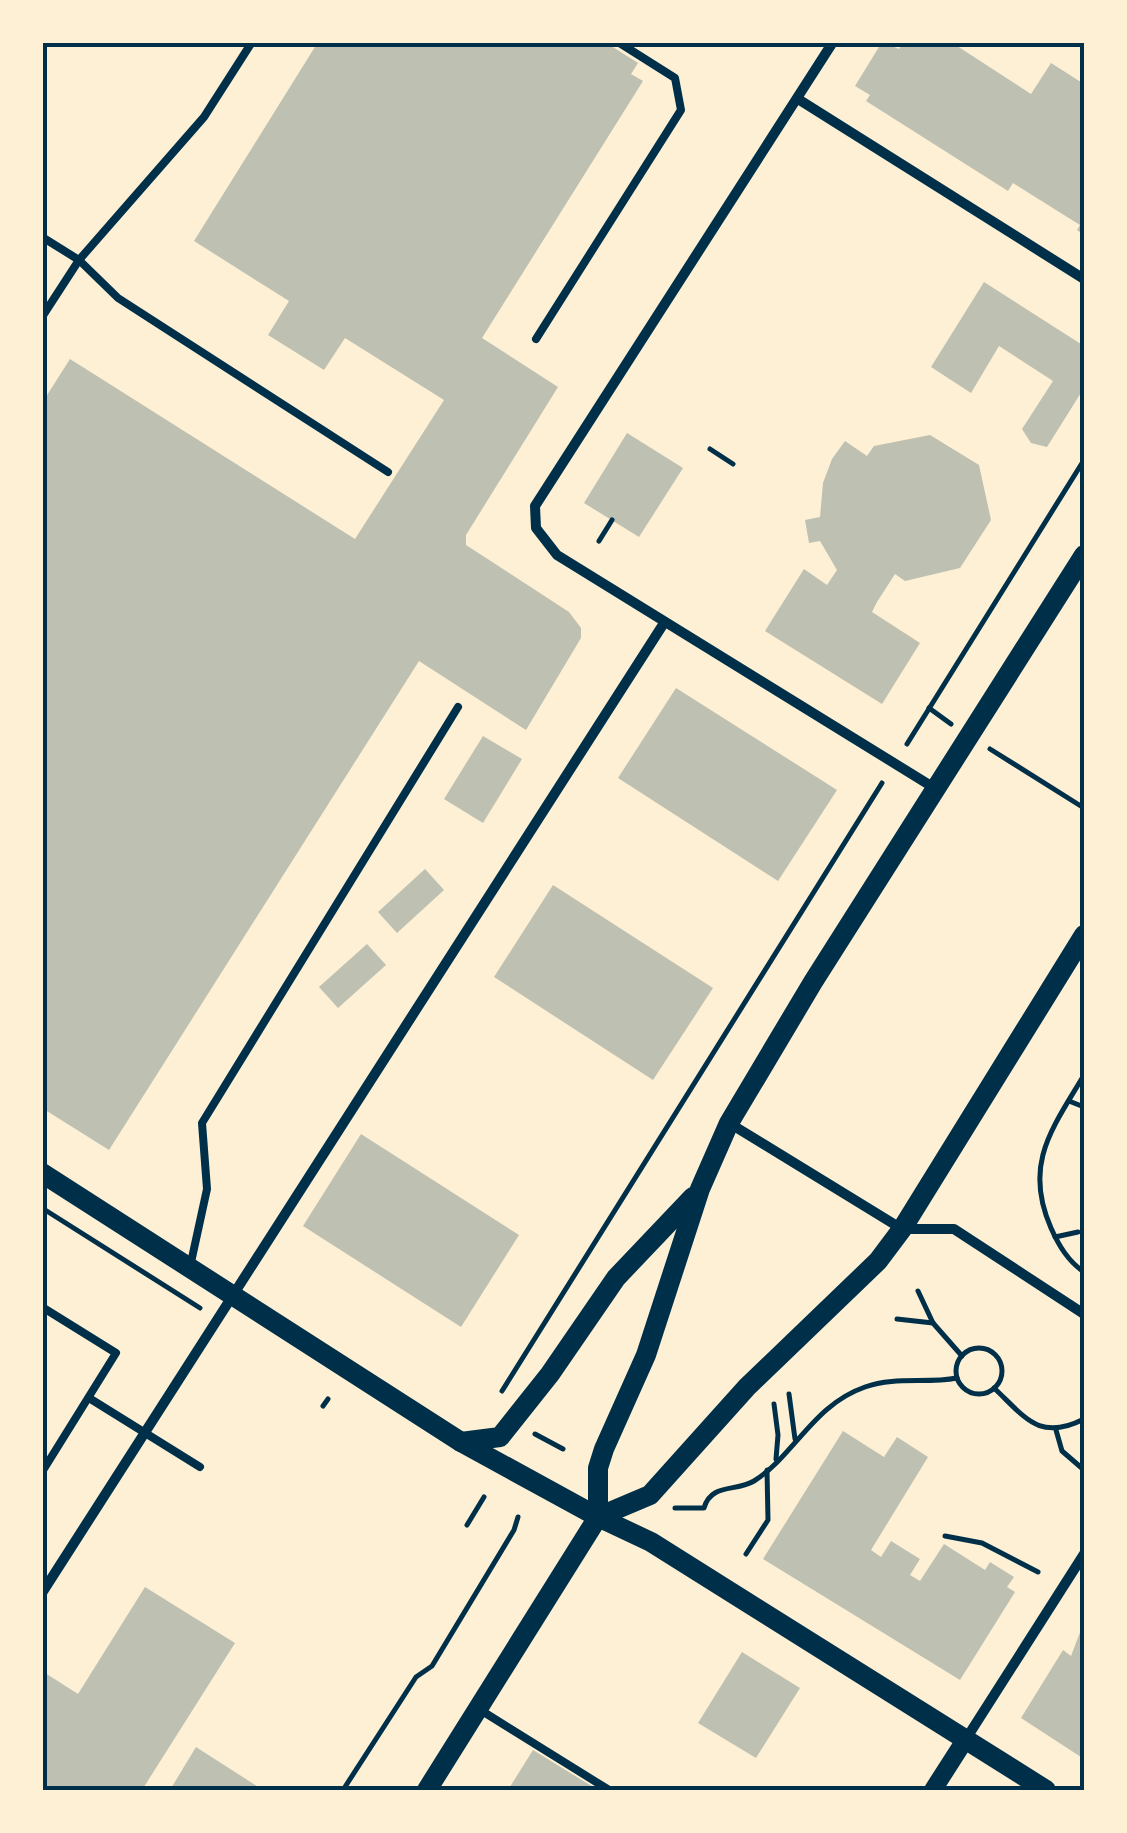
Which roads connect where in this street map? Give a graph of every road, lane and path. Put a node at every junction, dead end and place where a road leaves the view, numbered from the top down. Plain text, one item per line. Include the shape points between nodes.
1 (252, 42) edge
2 (618, 42) edge
3 (834, 42) edge
4 (798, 99) junction
5 (42, 237) edge
6 (79, 260) junction
7 (1084, 278) edge
8 (42, 317) edge
9 (536, 339) dead end
10 (710, 449) dead end
11 (1084, 460) edge
12 (733, 464) dead end
13 (388, 472) dead end
14 (612, 520) dead end
15 (598, 541) dead end
16 (1084, 555) edge
17 (664, 623) junction
18 (458, 706) dead end
19 (929, 708) junction
20 (970, 736) junction
21 (906, 744) dead end
22 (882, 783) dead end
23 (937, 789) junction
24 (1084, 808) edge
25 (1084, 935) edge
26 (1084, 1075) edge
27 (1069, 1101) junction
28 (1084, 1108) edge
29 (729, 1123) junction
30 (42, 1173) edge
31 (700, 1190) junction
32 (902, 1230) junction
33 (1078, 1232) dead end
34 (1056, 1237) junction
35 (190, 1268) junction
36 (1084, 1272) edge
37 (918, 1290) dead end
38 (232, 1297) junction
39 (44, 1312) edge
40 (1084, 1314) edge
41 (897, 1319) dead end
42 (933, 1324) junction
43 (962, 1356) junction
44 (957, 1378) junction
45 (994, 1388) junction
46 (500, 1394) dead end
47 (788, 1394) dead end
48 (89, 1398) junction
49 (328, 1398) dead end
50 (774, 1404) dead end
51 (323, 1406) dead end
52 (1084, 1420) edge
53 (524, 1428) dead end
54 (1056, 1430) junction
55 (145, 1433) junction
56 (795, 1439) junction
57 (461, 1442) junction
58 (563, 1448) dead end
59 (776, 1462) junction
60 (200, 1467) dead end
61 (767, 1470) junction
62 (1084, 1470) edge
63 (42, 1472) edge
64 (484, 1497) dead end
65 (675, 1508) dead end
66 (518, 1517) dead end
67 (598, 1518) junction
68 (467, 1524) dead end
69 (945, 1536) dead end
70 (746, 1554) dead end
71 (1084, 1554) edge
72 (1038, 1572) dead end
73 (42, 1593) edge
74 (478, 1708) junction
75 (966, 1740) junction
76 (344, 1790) edge
77 (430, 1790) edge
78 (609, 1790) edge
79 (933, 1790) edge
80 (1046, 1790) edge

1 - 6 lane via 204,117
2 - 9 lane via 675,78 681,110
3 - 4 street
4 - 7 street
4 - 17 street via 535,506 536,528 557,555
5 - 6 lane
6 - 8 lane
6 - 13 lane via 118,298
10 - 12 path
11 - 19 path
14 - 15 path
16 - 20 main road
17 - 23 street
17 - 38 street
18 - 35 lane via 202,1124 207,1189
19 - 20 path
19 - 21 path
20 - 23 main road
20 - 24 path
22 - 46 path
23 - 29 main road
25 - 32 main road
26 - 27 path
27 - 28 path
27 - 34 path via 1038,1169 1042,1206
29 - 31 main road
29 - 32 street
30 - 35 main road
31 - 57 main road via 616,1278 500,1437
31 - 67 main road via 646,1355 598,1468
32 - 40 street via 954,1229
32 - 67 main road via 650,1496
33 - 34 path
34 - 36 path
35 - 38 main road
37 - 42 path
38 - 55 street
38 - 57 main road
39 - 48 lane via 116,1353
41 - 42 path
42 - 43 path
43 - 44 path
43 - 45 path via 980,1348 992,1352 1002,1370
44 - 45 path via 971,1392
44 - 56 path via 862,1388
45 - 54 path via 1029,1420
47 - 56 path
48 - 55 lane
48 - 63 lane
49 - 51 path
50 - 59 path
52 - 54 path
53 - 58 path
54 - 62 path via 1062,1450
55 - 60 lane
55 - 73 street
56 - 59 path
57 - 67 main road
59 - 61 path
61 - 65 path via 743,1487 710,1495 704,1508
61 - 70 path via 768,1520
64 - 68 path
66 - 76 path via 432,1666 416,1677
67 - 74 main road
67 - 75 main road via 666,1550
69 - 72 path via 982,1543
71 - 75 street
74 - 77 main road
74 - 78 lane
75 - 79 street
75 - 80 main road

